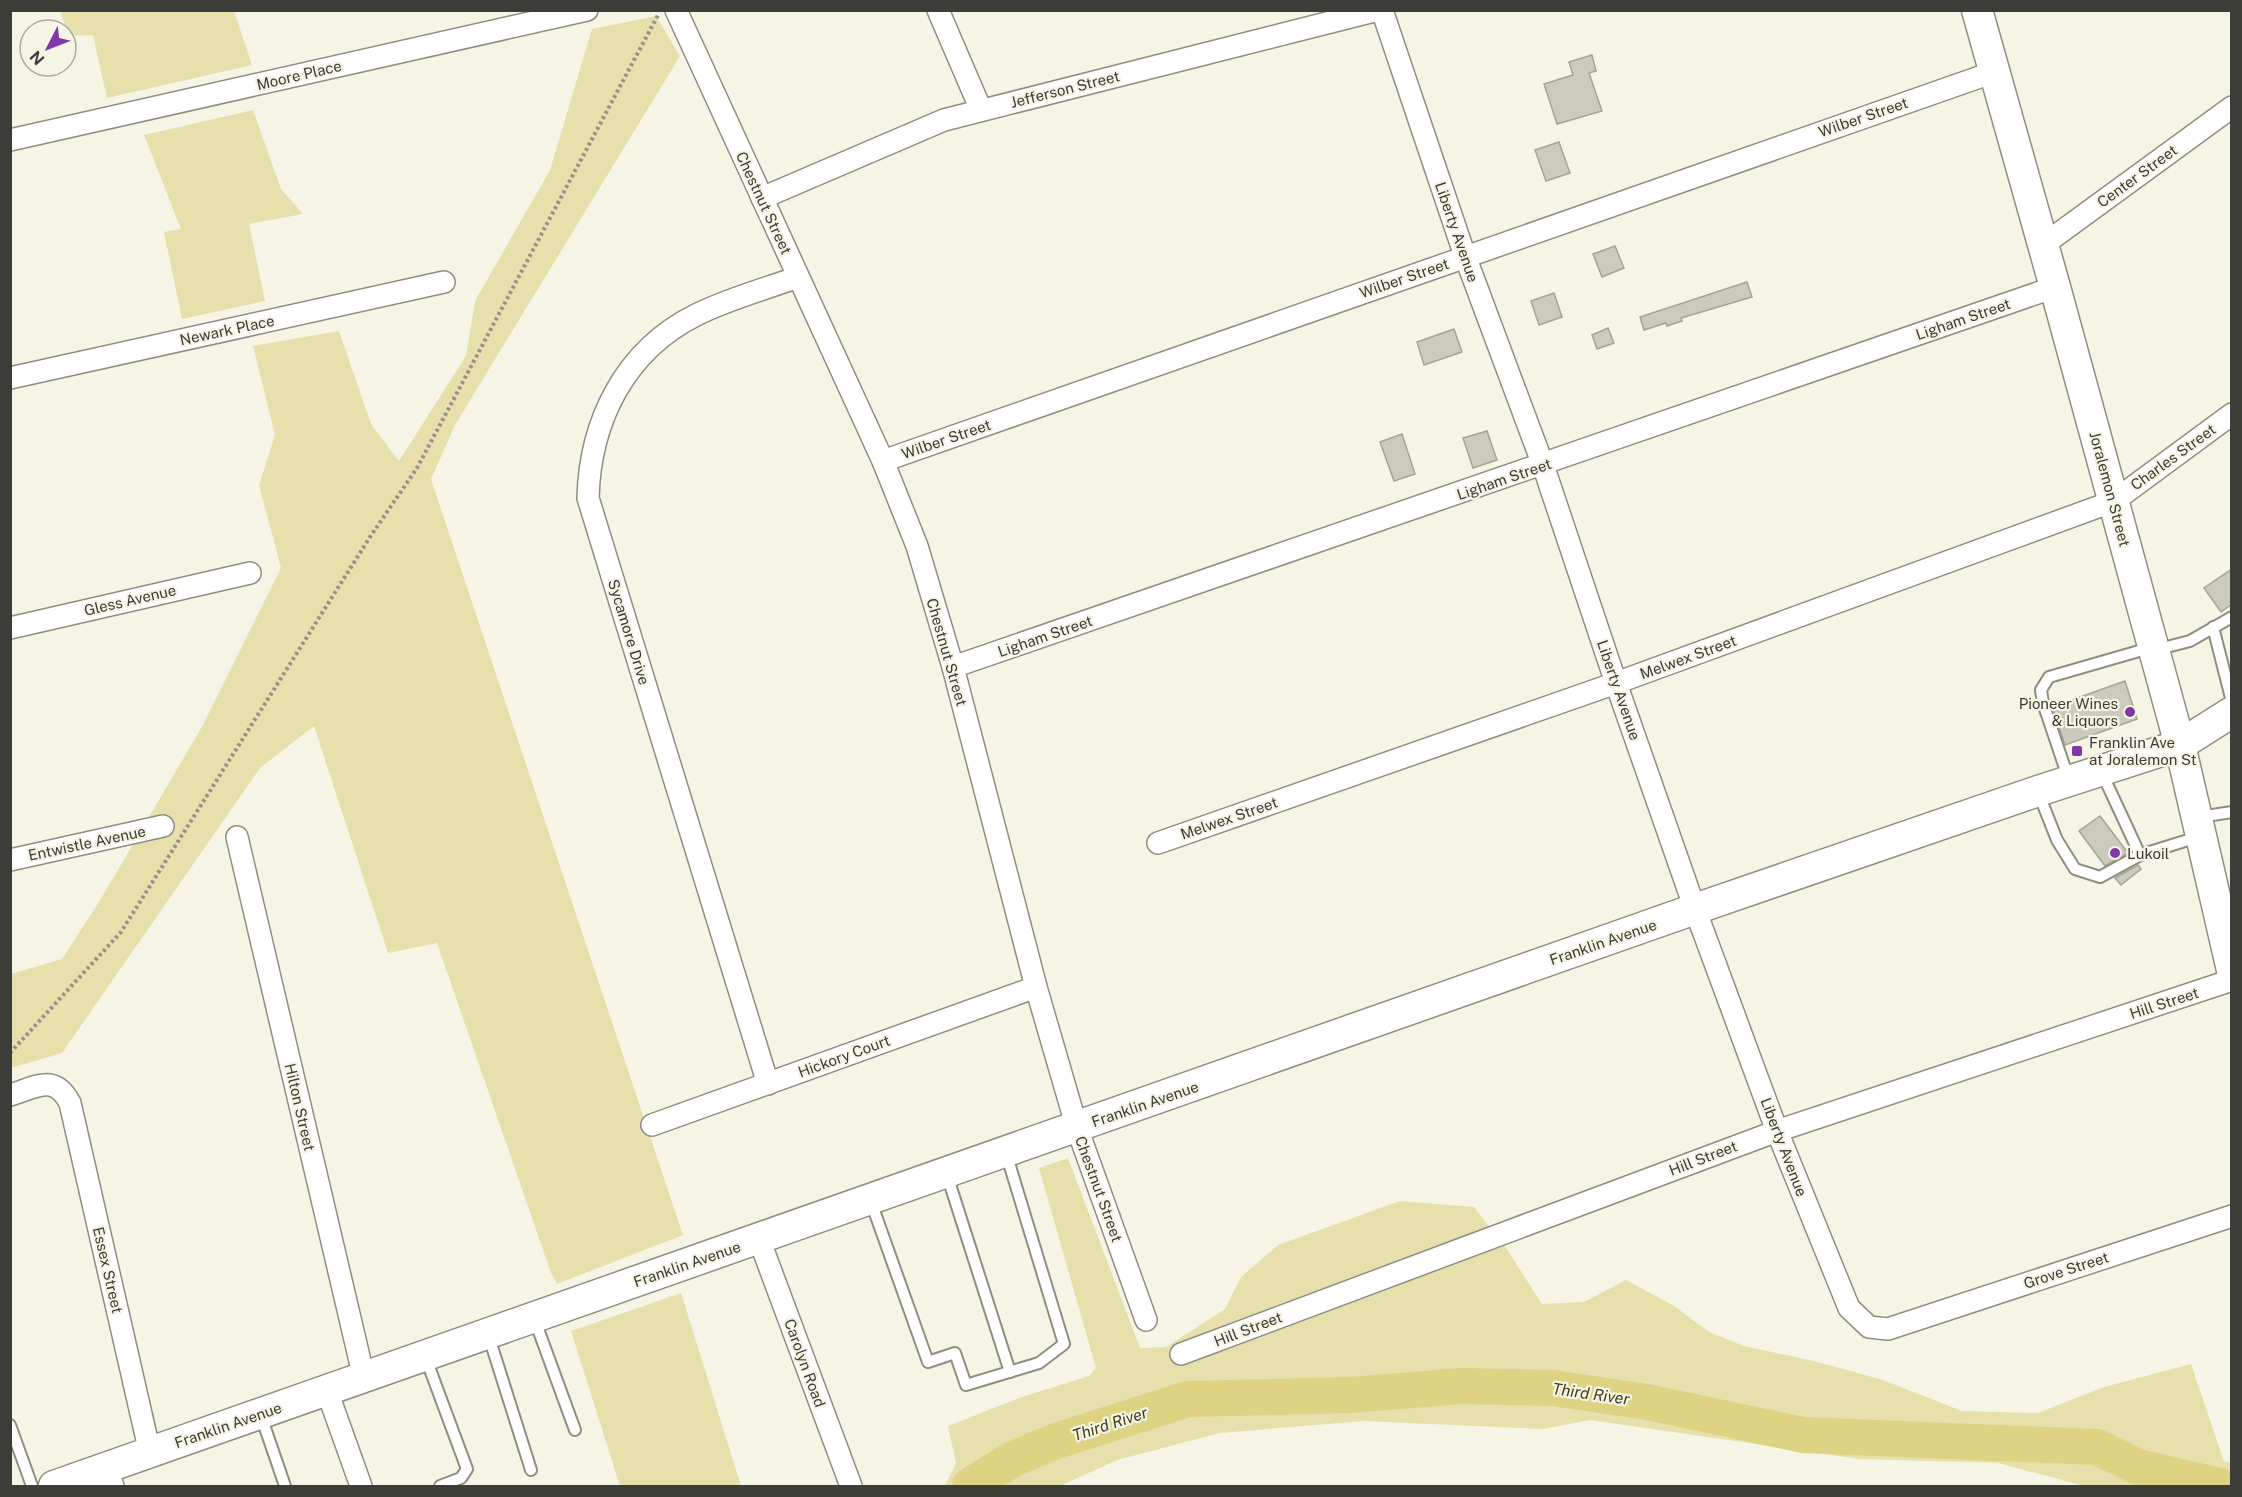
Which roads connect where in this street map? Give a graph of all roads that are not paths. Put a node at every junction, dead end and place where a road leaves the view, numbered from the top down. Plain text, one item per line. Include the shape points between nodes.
1 (587, 10) edge
2 (676, 10) edge
3 (938, 10) edge
4 (1380, 10) edge
5 (1977, 10) edge
6 (1994, 72) junction
7 (2232, 107) edge
8 (981, 110) junction
9 (10, 140) edge
10 (762, 198) junction
11 (2043, 245) junction
12 (1465, 256) junction
13 (798, 277) junction
14 (444, 282) dead end
15 (2055, 287) junction
16 (10, 378) edge
17 (2232, 414) edge
18 (883, 461) junction
19 (1543, 465) junction
20 (2114, 501) junction
21 (250, 573) dead end
22 (2232, 617) edge
23 (2213, 627) junction
24 (10, 628) edge
25 (2154, 649) junction
26 (953, 667) junction
27 (1616, 683) junction
28 (2232, 702) edge
29 (2232, 712) edge
30 (2180, 745) junction
31 (2101, 771) junction
32 (2070, 781) junction
33 (2038, 791) junction
34 (2232, 812) edge
35 (163, 826) dead end
36 (2199, 827) junction
37 (237, 837) dead end
38 (1158, 843) dead end
39 (2140, 855) junction
40 (10, 860) edge
41 (1695, 909) junction
42 (2230, 954) edge
43 (2232, 980) edge
44 (1036, 987) junction
45 (768, 1084) junction
46 (10, 1095) edge
47 (652, 1125) dead end
48 (1077, 1128) junction
49 (1777, 1131) junction
50 (1006, 1153) junction
51 (947, 1173) junction
52 (870, 1200) junction
53 (2232, 1215) edge
54 (759, 1239) junction
55 (534, 1318) junction
56 (1146, 1320) dead end
57 (1901, 1324) joint
58 (488, 1334) junction
59 (1181, 1354) dead end
60 (425, 1356) junction
61 (1010, 1372) junction
62 (364, 1378) junction
63 (327, 1390) junction
64 (260, 1414) junction
65 (10, 1425) edge
66 (575, 1430) dead end
67 (150, 1452) junction
68 (531, 1470) dead end
69 (110, 1477) edge
70 (355, 1485) edge
71 (32, 1486) edge
72 (54, 1486) edge
73 (285, 1486) edge
74 (440, 1486) edge
75 (851, 1486) edge

1 - 9 street, Moore Place
2 - 10 street, Chestnut Street
3 - 8 street
4 - 8 street, Jefferson Street
4 - 12 street, Liberty Avenue
5 - 6 main road, Joralemon Street
6 - 11 main road, Joralemon Street
6 - 12 street, Wilber Street
7 - 11 street, Center Street
8 - 10 street, Jefferson Street via 944,120
10 - 13 street, Chestnut Street
11 - 15 main road, Joralemon Street
12 - 18 street, Wilber Street
12 - 19 street, Liberty Avenue
13 - 18 street, Chestnut Street
13 - 45 street, Sycamore Drive via 696,315 647,350 621,381 602,418 591,458 588,498
14 - 16 street, Newark Place
15 - 19 street, Ligham Street
15 - 20 main road, Joralemon Street
17 - 20 street, Charles Street
18 - 26 street, Chestnut Street via 917,546
19 - 26 street, Ligham Street
19 - 27 street, Liberty Avenue
20 - 25 main road, Joralemon Street
20 - 27 street, Melwex Street
21 - 24 street, Gless Avenue
22 - 23 lane
23 - 25 lane via 2190,641
23 - 28 lane
25 - 30 main road, Joralemon Street
25 - 32 lane via 2049,677 2041,690 2043,703
26 - 44 street, Chestnut Street
27 - 38 street, Melwex Street
27 - 41 street, Liberty Avenue
29 - 30 main road, Franklin Avenue
30 - 31 main road, Franklin Avenue
30 - 36 main road, Joralemon Street
31 - 32 main road, Franklin Avenue
31 - 39 lane
32 - 33 main road, Franklin Avenue
33 - 39 lane via 2057,840 2075,869 2100,877
33 - 41 main road, Franklin Avenue
34 - 36 lane
35 - 40 street, Entwistle Avenue
36 - 39 lane
36 - 42 main road, Joralemon Street
37 - 62 street, Hilton Street
41 - 48 main road, Franklin Avenue
41 - 49 street, Liberty Avenue
43 - 49 street, Hill Street
44 - 45 street, Hickory Court
44 - 48 street, Chestnut Street
45 - 47 street, Hickory Court
46 - 67 street, Essex Street via 48,1083 61,1089 70,1103
48 - 50 main road, Franklin Avenue
48 - 56 street, Chestnut Street
49 - 57 street, Liberty Avenue via 1849,1308 1869,1327 1888,1329
49 - 59 street, Hill Street
50 - 51 main road, Franklin Avenue
50 - 61 lane via 1064,1344 1039,1363
51 - 52 main road, Franklin Avenue
51 - 61 lane
52 - 54 main road, Franklin Avenue
52 - 61 lane via 928,1362 955,1353 966,1385
53 - 57 street, Grove Street
54 - 55 main road, Franklin Avenue
54 - 75 street, Carolyn Road
55 - 58 main road, Franklin Avenue
55 - 66 lane
58 - 60 main road, Franklin Avenue
58 - 68 lane
60 - 62 main road, Franklin Avenue
60 - 74 lane via 467,1469 462,1478
62 - 63 main road, Franklin Avenue
63 - 64 main road, Franklin Avenue
63 - 70 street
64 - 67 main road, Franklin Avenue
64 - 73 lane
65 - 71 lane
67 - 69 main road, Franklin Avenue
69 - 72 main road, Franklin Avenue

